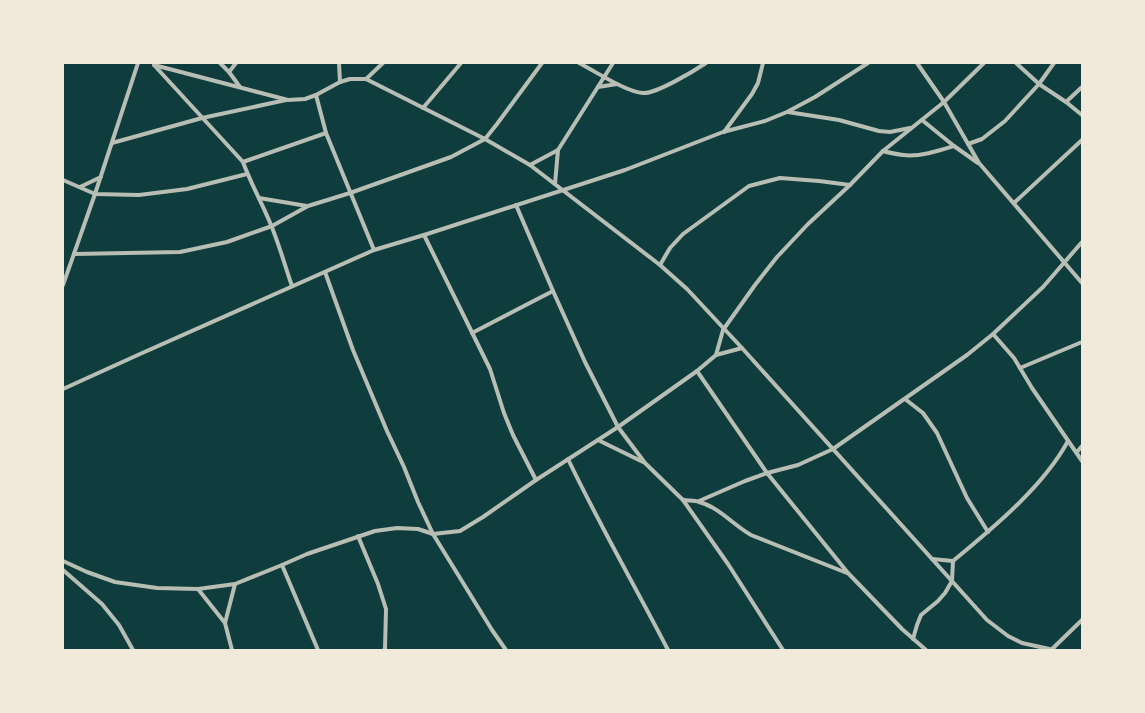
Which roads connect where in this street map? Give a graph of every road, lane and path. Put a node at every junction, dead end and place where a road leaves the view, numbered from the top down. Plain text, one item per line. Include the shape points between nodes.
1 (138, 63) edge
2 (220, 63) edge
3 (236, 63) edge
4 (339, 63) edge
5 (383, 63) edge
6 (461, 63) edge
7 (542, 63) edge
8 (579, 63) edge
9 (613, 63) edge
10 (706, 63) edge
11 (764, 63) edge
12 (868, 63) edge
13 (917, 63) edge
14 (984, 63) edge
15 (1016, 63) edge
16 (1054, 63) edge
17 (153, 64) edge
18 (229, 72) junction
19 (604, 77) junction
20 (366, 80) junction
21 (340, 82) junction
22 (617, 84) junction
23 (1039, 84) junction
24 (240, 87) junction
25 (598, 87) junction
26 (1082, 87) edge
27 (316, 95) junction
28 (288, 100) junction
29 (944, 102) junction
30 (1066, 102) junction
31 (423, 108) junction
32 (787, 112) junction
33 (1082, 115) edge
34 (202, 118) junction
35 (922, 120) junction
36 (913, 128) junction
37 (724, 132) junction
38 (326, 133) junction
39 (485, 139) junction
40 (1082, 140) edge
41 (112, 143) junction
42 (968, 144) junction
43 (954, 146) junction
44 (558, 150) junction
45 (883, 152) junction
46 (243, 162) junction
47 (979, 163) junction
48 (530, 165) junction
49 (247, 174) junction
50 (100, 177) junction
51 (63, 180) edge
52 (555, 184) junction
53 (850, 185) junction
54 (80, 187) junction
55 (563, 190) junction
56 (350, 193) junction
57 (95, 194) junction
58 (259, 198) junction
59 (1014, 203) junction
60 (516, 205) junction
61 (308, 206) junction
62 (272, 226) junction
63 (424, 235) junction
64 (1082, 242) edge
65 (374, 250) junction
66 (74, 254) junction
67 (1064, 261) junction
68 (660, 265) junction
69 (325, 272) junction
70 (1082, 283) edge
71 (63, 285) edge
72 (292, 286) junction
73 (553, 291) junction
74 (724, 330) junction
75 (472, 333) junction
76 (993, 334) junction
77 (1082, 342) edge
78 (742, 348) junction
79 (716, 355) junction
80 (1020, 368) junction
81 (697, 371) junction
82 (63, 389) edge
83 (905, 399) junction
84 (618, 427) junction
85 (598, 440) junction
86 (1068, 441) junction
87 (1082, 446) edge
88 (833, 449) junction
89 (1077, 452) junction
90 (568, 459) junction
91 (1082, 461) edge
92 (645, 462) junction
93 (767, 473) junction
94 (536, 480) junction
95 (683, 500) junction
96 (699, 502) junction
97 (988, 532) junction
98 (433, 534) junction
99 (358, 536) junction
100 (932, 559) junction
101 (63, 561) edge
102 (953, 561) junction
103 (282, 565) junction
104 (63, 570) edge
105 (848, 573) junction
106 (952, 580) junction
107 (235, 584) junction
108 (198, 589) junction
109 (1082, 620) edge
110 (225, 623) junction
111 (913, 640) junction
112 (133, 650) edge
113 (232, 650) edge
114 (318, 650) edge
115 (385, 650) edge
116 (506, 650) edge
117 (668, 650) edge
118 (783, 650) edge
119 (925, 650) edge
120 (1052, 650) edge

1 - 41 street
2 - 18 street
3 - 18 street
4 - 21 street
5 - 20 street
6 - 31 street
7 - 39 street
8 - 19 street
9 - 19 street
10 - 22 street via 648,93
11 - 37 street via 758,84
12 - 32 street
13 - 29 street
14 - 29 street
15 - 23 street
16 - 23 street
17 - 24 street
17 - 34 street
18 - 24 street
19 - 22 street
19 - 25 street
20 - 21 street
20 - 31 street
21 - 27 street
22 - 25 street
23 - 30 street
23 - 42 street via 1005,121 982,139
24 - 28 street
25 - 44 street
26 - 30 street
27 - 28 street via 305,99
27 - 38 street
28 - 34 street
29 - 35 street
29 - 42 street
30 - 33 street
31 - 39 street
32 - 36 street via 839,120 879,131
32 - 37 street
34 - 41 street
34 - 46 street
35 - 36 street
35 - 43 street
36 - 45 street
37 - 55 street via 625,170
38 - 46 street
38 - 56 street
39 - 48 street
39 - 56 street via 451,157
40 - 59 street
41 - 50 street
42 - 47 street
43 - 45 street via 914,156
43 - 47 street
44 - 48 street
44 - 52 street
45 - 53 street
46 - 49 street
47 - 59 street
48 - 52 street
49 - 57 street via 180,190 139,194
49 - 58 street
50 - 54 street
50 - 57 street
51 - 54 street
52 - 55 street
53 - 68 street via 780,178 749,186 683,234 670,248
53 - 74 street via 777,257
54 - 57 street
55 - 60 street
55 - 68 street
56 - 61 street
56 - 65 street
57 - 66 street
58 - 61 street
58 - 62 street
59 - 67 street
60 - 63 street
60 - 73 street
61 - 62 street
62 - 66 street via 227,242 180,252
62 - 72 street
63 - 65 street
63 - 75 street
64 - 67 street
65 - 69 street
66 - 71 street
67 - 70 street
67 - 76 street via 1043,287
68 - 74 street
69 - 72 street
69 - 98 street via 353,350
72 - 82 street
73 - 75 street
73 - 84 street
74 - 78 street
74 - 79 street
75 - 94 street via 490,369 513,435
76 - 80 street
76 - 83 street
77 - 80 street
78 - 79 street
78 - 88 street
79 - 81 street
80 - 86 street
81 - 84 street
81 - 93 street
83 - 88 street
83 - 97 street via 923,413 937,433 967,498
84 - 85 street
84 - 92 street
85 - 90 street
85 - 92 street
86 - 89 street
86 - 97 street via 1052,466 1024,498
87 - 89 street
88 - 93 street via 798,465
88 - 100 street
89 - 91 street
90 - 94 street
90 - 117 street
92 - 95 street
93 - 96 street
93 - 105 street
94 - 98 street via 460,531
95 - 96 street
95 - 118 street
96 - 105 street via 715,509 742,530
97 - 102 street
98 - 99 street via 418,529 397,528
98 - 116 street
99 - 103 street
99 - 115 street via 386,609
100 - 102 street
100 - 106 street
101 - 108 street via 115,582 158,588
102 - 106 street
103 - 107 street
103 - 114 street
104 - 112 street via 102,604 119,625
105 - 111 street
106 - 111 street via 945,593 921,615
106 - 120 street via 987,620 1008,636 1022,643
107 - 108 street
107 - 110 street
108 - 110 street
109 - 120 street
110 - 113 street
111 - 119 street

